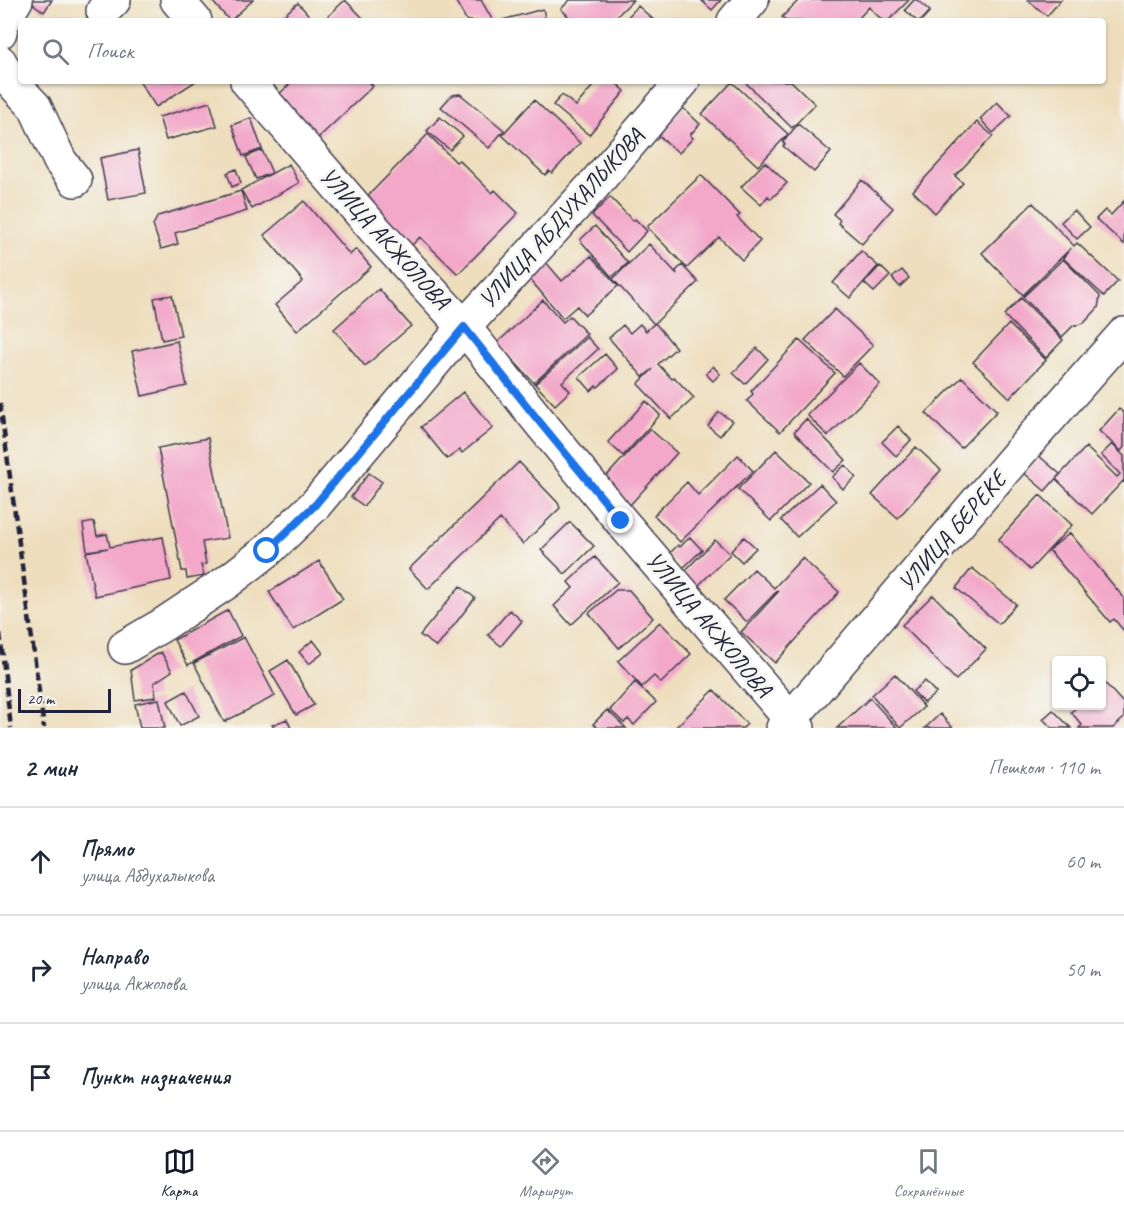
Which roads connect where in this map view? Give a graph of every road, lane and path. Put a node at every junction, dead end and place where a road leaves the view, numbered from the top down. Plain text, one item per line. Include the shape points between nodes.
1 (16, 0) edge
2 (177, 0) edge
3 (752, 0) edge
4 (192, 18) edge
5 (737, 18) edge
6 (0, 32) edge
7 (0, 62) edge
8 (250, 84) edge
9 (679, 84) edge
10 (75, 180) dead end
11 (464, 327) junction
12 (1124, 334) edge
13 (125, 646) dead end
14 (790, 725) edge

1 - 6 street
2 - 4 street
3 - 5 street
7 - 10 street via 35,107 60,161
8 - 11 street, УЛИЦА АКЖОЛОВА
9 - 11 street, УЛИЦА АБДУХАЛЫКОВА via 594,185
11 - 13 street, УЛИЦА АБДУХАЛЫКОВА via 315,505 267,551 198,603
11 - 14 street, УЛИЦА АКЖОЛОВА
12 - 14 street, УЛИЦА БЕРЕКЕ

